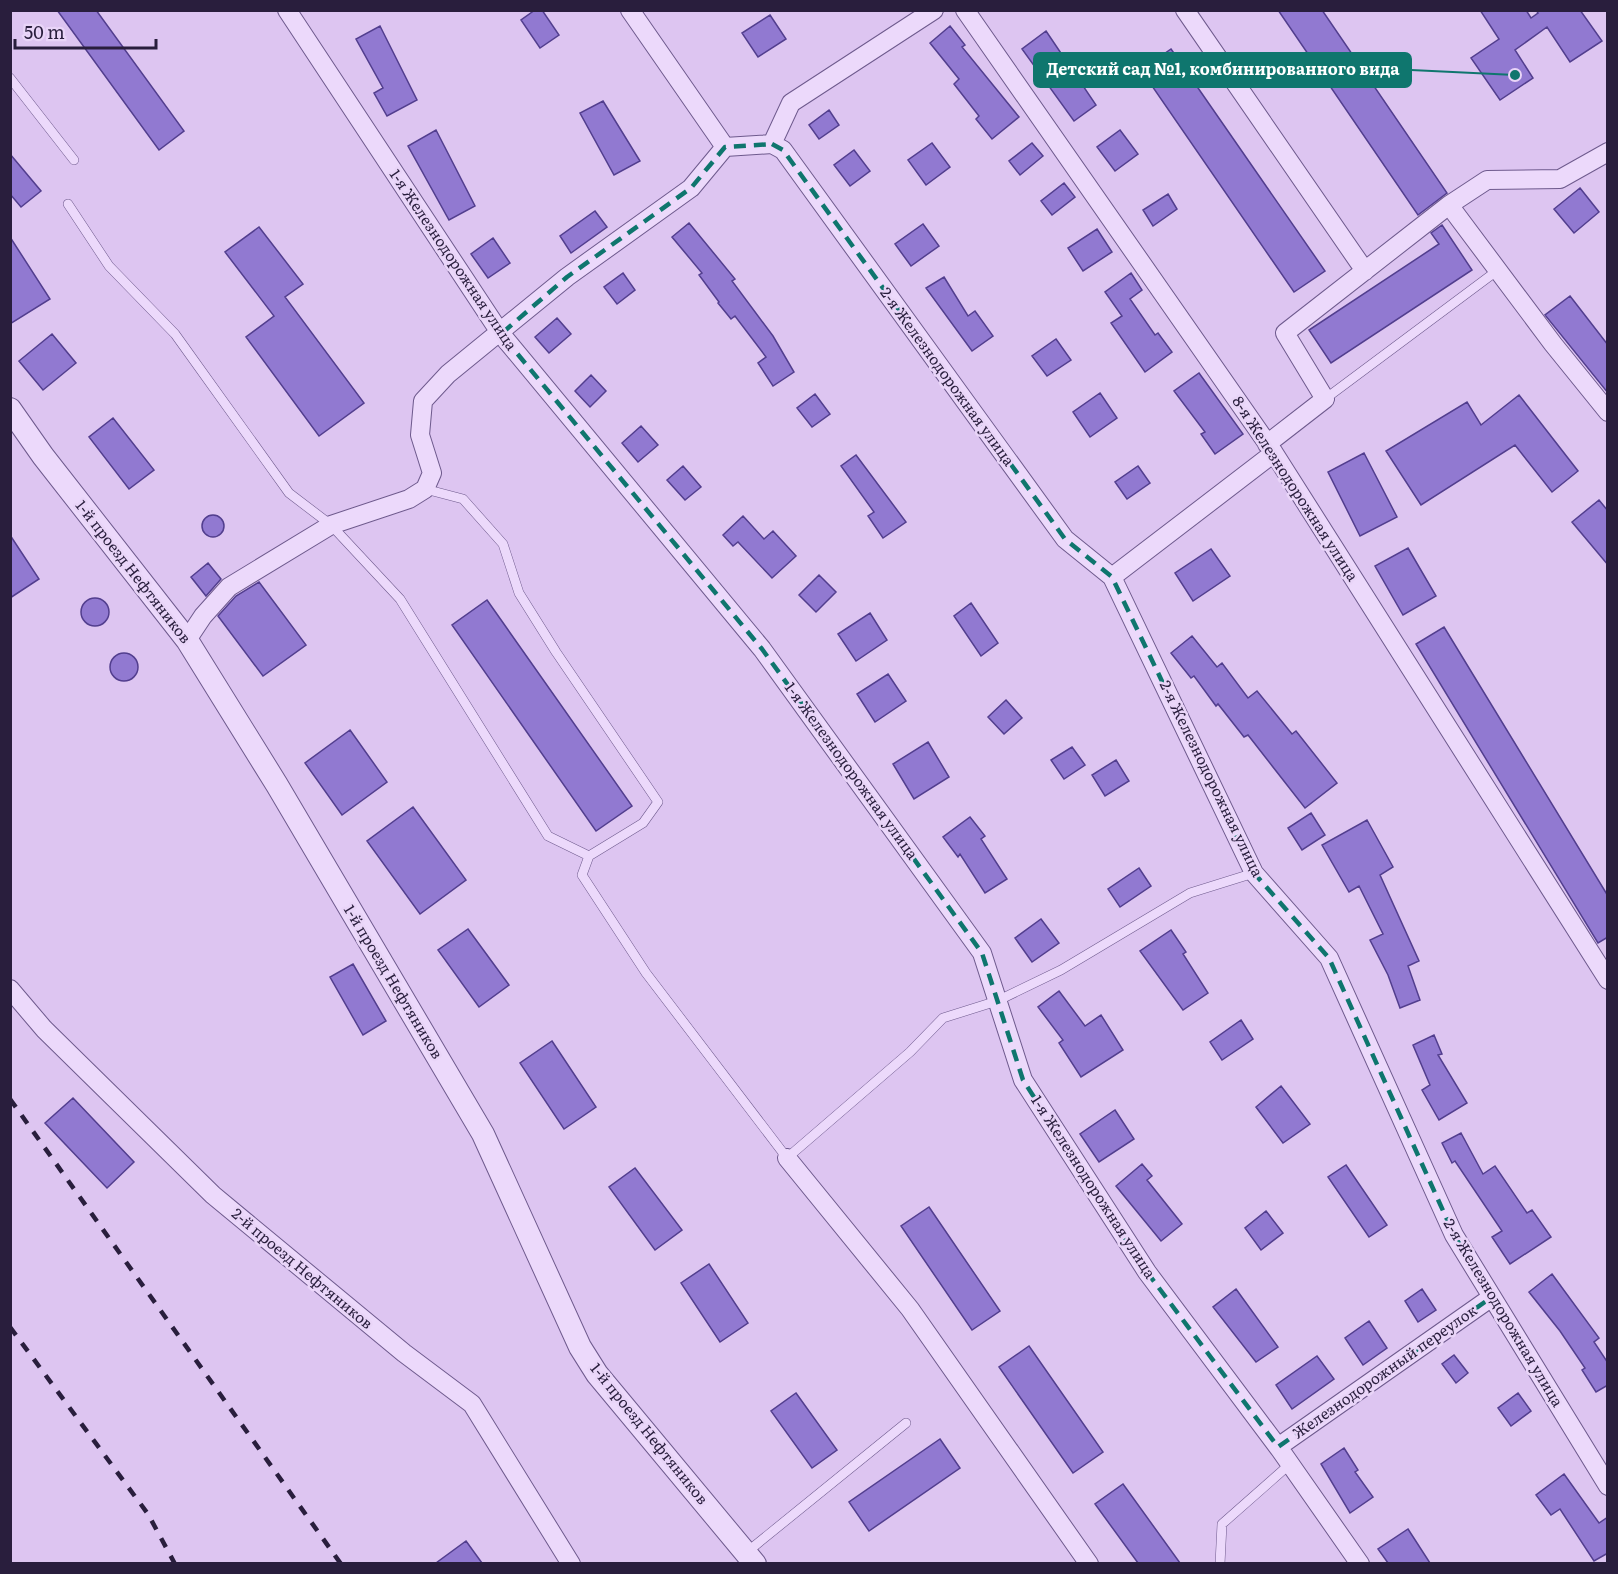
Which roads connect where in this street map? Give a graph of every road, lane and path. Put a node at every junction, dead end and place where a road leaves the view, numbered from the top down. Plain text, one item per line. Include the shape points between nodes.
1 (287, 10) edge
2 (630, 10) edge
3 (934, 10) edge
4 (965, 10) edge
5 (1185, 10) edge
6 (10, 78) edge
7 (772, 144) junction
8 (725, 147) junction
9 (1608, 152) edge
10 (74, 160) dead end
11 (68, 204) dead end
12 (1449, 206) junction
13 (1498, 270) junction
14 (1365, 271) junction
15 (501, 334) junction
16 (1325, 399) junction
17 (10, 409) edge
18 (1608, 412) edge
19 (1270, 448) junction
20 (425, 489) junction
21 (331, 525) junction
22 (1112, 577) junction
23 (187, 640) junction
24 (589, 856) junction
25 (1254, 873) junction
26 (1608, 980) edge
27 (10, 989) edge
28 (998, 1001) junction
29 (786, 1158) junction
30 (1492, 1297) junction
31 (906, 1423) dead end
32 (1278, 1447) junction
33 (1290, 1464) junction
34 (1608, 1486) edge
35 (751, 1558) edge
36 (571, 1563) edge
37 (1089, 1563) edge
38 (1220, 1563) edge
39 (1360, 1563) edge

1 - 15 street, 1-я Железнодорожная улица
2 - 8 street
3 - 7 street via 791,104
4 - 19 street, 8-я Железнодорожная улица
5 - 14 street
6 - 10 lane
7 - 8 street
7 - 22 street, 2-я Железнодорожная улица via 783,150 1065,539
8 - 15 street via 691,189 567,277
9 - 12 street via 1560,179 1487,180
11 - 21 lane via 109,266 175,334 289,493
12 - 13 street
12 - 14 street
13 - 16 lane
13 - 18 street
14 - 16 street via 1286,333
15 - 20 street via 448,374 423,401 420,435 432,473
15 - 28 street, 1-я Железнодорожная улица via 762,649 982,953
16 - 19 street
17 - 23 street, 1-й проезд Нефтяников
19 - 22 street
19 - 26 street, 8-я Железнодорожная улица
20 - 21 street via 409,499
20 - 24 lane via 463,499 503,544 519,593 658,802 643,823
21 - 23 street via 229,587
21 - 24 lane via 400,599 548,836
22 - 25 street, 2-я Железнодорожная улица
23 - 35 street, 1-й проезд Нефтяников via 483,1134 580,1347 597,1374
24 - 29 lane via 582,875 646,973
25 - 28 lane via 1190,893 1060,970
25 - 30 street, 2-я Железнодорожная улица via 1329,958 1454,1235
27 - 36 street, 2-й проезд Нефтяников via 44,1029 213,1195 404,1353 472,1404
28 - 29 lane via 943,1018 910,1052
28 - 32 street, 1-я Железнодорожная улица via 1023,1080 1147,1272
29 - 37 street via 910,1309
30 - 32 street, Железнодорожный переулок
30 - 34 street, 2-я Железнодорожная улица
31 - 35 lane
32 - 33 street, 1-я Железнодорожная улица
33 - 38 lane via 1222,1524
33 - 39 street, 1-я Железнодорожная улица

